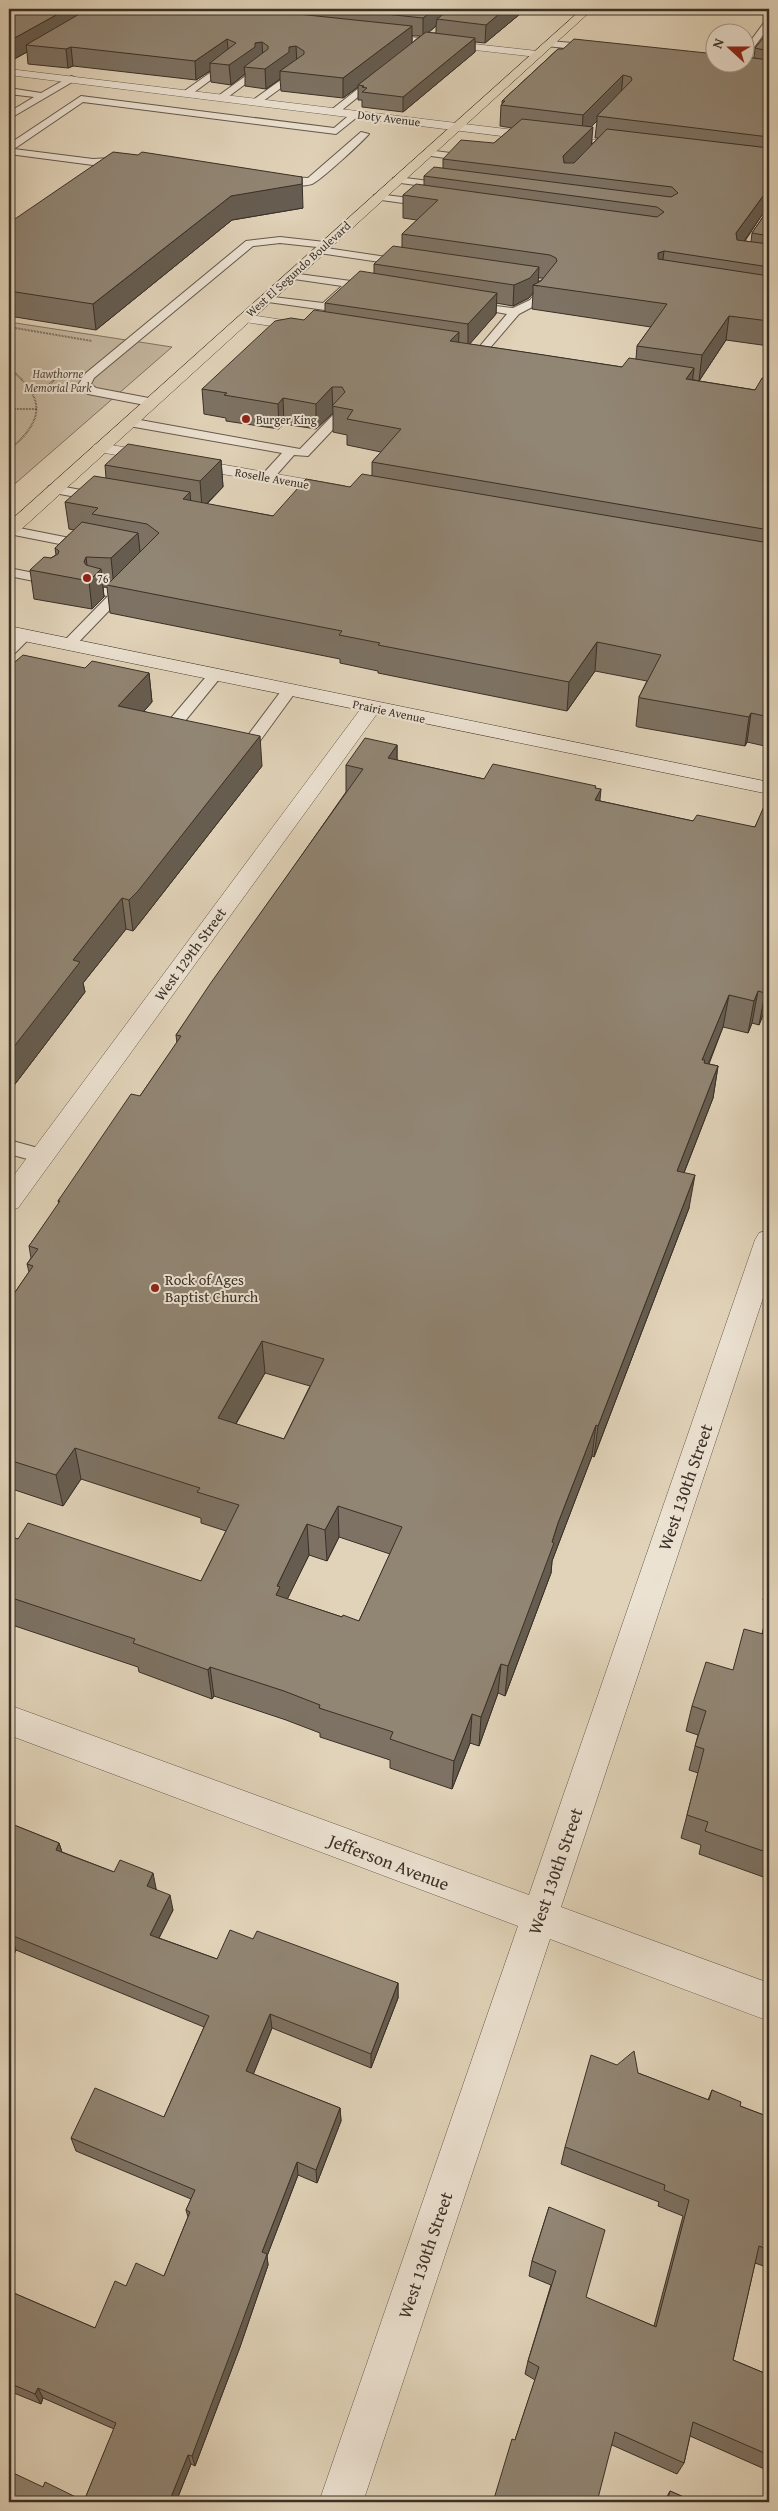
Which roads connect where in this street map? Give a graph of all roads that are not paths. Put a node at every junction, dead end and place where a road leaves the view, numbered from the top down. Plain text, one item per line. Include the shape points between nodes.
1 (588, 9) edge
2 (769, 22) edge
3 (766, 30) edge
4 (438, 31) edge
5 (365, 35) edge
6 (756, 41) edge
7 (420, 44) junction
8 (549, 44) junction
9 (601, 49) edge
10 (537, 54) junction
11 (231, 62) edge
12 (260, 65) edge
13 (12, 68) edge
14 (294, 69) edge
15 (387, 71) edge
16 (71, 79) junction
17 (9, 91) edge
18 (186, 94) junction
19 (43, 96) junction
20 (221, 98) junction
21 (256, 102) junction
22 (9, 108) edge
23 (21, 109) junction
24 (334, 112) junction
25 (356, 114) junction
26 (9, 116) edge
27 (457, 126) junction
28 (336, 131) junction
29 (603, 144) junction
30 (642, 149) edge
31 (9, 150) edge
32 (427, 153) junction
33 (591, 157) edge
34 (483, 160) edge
35 (142, 161) edge
36 (260, 177) edge
37 (397, 180) junction
38 (465, 189) edge
39 (378, 197) junction
40 (445, 206) edge
41 (322, 248) junction
42 (421, 265) edge
43 (291, 276) junction
44 (529, 281) edge
45 (265, 299) junction
46 (457, 302) edge
47 (514, 312) junction
48 (244, 318) junction
49 (322, 330) edge
50 (463, 351) edge
51 (479, 354) junction
52 (498, 356) edge
53 (150, 402) junction
54 (338, 417) edge
55 (129, 422) junction
56 (100, 448) junction
57 (291, 451) junction
58 (267, 478) junction
59 (54, 490) junction
60 (353, 492) edge
61 (115, 500) edge
62 (9, 530) edge
63 (103, 548) edge
64 (9, 572) edge
65 (54, 581) edge
66 (96, 590) edge
67 (17, 634) edge
68 (68, 645) junction
69 (9, 651) edge
70 (215, 675) junction
71 (289, 690) junction
72 (372, 707) junction
73 (166, 734) edge
74 (243, 753) edge
75 (769, 788) edge
76 (9, 1147) edge
77 (42, 1156) junction
78 (9, 1202) edge
79 (769, 1240) edge
80 (762, 1282) edge
81 (9, 1720) edge
82 (539, 1918) junction
83 (769, 2002) edge
84 (341, 2502) edge

1 - 8 main road, West El Segundo Boulevard
2 - 3 lane
3 - 6 lane
4 - 7 lane
5 - 7 street
7 - 10 street
8 - 9 lane
8 - 10 main road, West El Segundo Boulevard
10 - 27 main road, West El Segundo Boulevard
11 - 18 lane
12 - 20 lane via 264,67
13 - 16 street, Doty Avenue
14 - 21 lane via 299,72
15 - 24 lane
16 - 18 street, Doty Avenue
16 - 19 lane
17 - 19 lane
18 - 20 street, Doty Avenue
19 - 23 lane
20 - 21 street, Doty Avenue
21 - 24 street, Doty Avenue
22 - 23 lane
23 - 26 lane
24 - 25 street, Doty Avenue
25 - 27 street, Doty Avenue
25 - 28 lane
27 - 29 street, Doty Avenue via 517,138 587,139
27 - 32 main road, West El Segundo Boulevard
28 - 31 lane via 81,99
28 - 36 lane via 364,134 311,181
29 - 30 street, Doty Avenue
29 - 33 lane
31 - 35 lane via 93,162
32 - 34 lane
32 - 37 main road, West El Segundo Boulevard
37 - 38 lane
37 - 39 main road, West El Segundo Boulevard
39 - 40 lane
39 - 41 main road, West El Segundo Boulevard
41 - 42 lane
41 - 43 main road, West El Segundo Boulevard
41 - 53 lane via 280,240 250,243 90,376 84,385 92,392
43 - 45 main road, West El Segundo Boulevard
43 - 45 lane via 355,284 325,307
44 - 47 lane via 548,284 534,302
45 - 48 main road, West El Segundo Boulevard
46 - 47 lane
47 - 51 lane
48 - 49 street
48 - 53 main road, West El Segundo Boulevard
50 - 51 street
51 - 52 street
53 - 55 main road, West El Segundo Boulevard
54 - 57 lane via 303,453
55 - 56 main road, West El Segundo Boulevard
55 - 57 lane
56 - 58 street, Roselle Avenue
56 - 59 main road, West El Segundo Boulevard
57 - 58 lane
58 - 60 street, Roselle Avenue via 300,489
59 - 61 lane
59 - 62 main road, West El Segundo Boulevard
62 - 63 lane
64 - 65 lane
66 - 68 lane via 121,590
67 - 68 street, Prairie Avenue
67 - 69 lane
68 - 70 street, Prairie Avenue
70 - 71 street, Prairie Avenue
70 - 73 lane
71 - 72 street, Prairie Avenue
71 - 74 lane
72 - 75 street, Prairie Avenue
72 - 77 street, West 129th Street
76 - 77 lane
77 - 78 street, West 129th Street
79 - 80 street, West 130th Street
80 - 82 street, West 130th Street
81 - 82 street, Jefferson Avenue
82 - 83 street, Jefferson Avenue
82 - 84 street, West 130th Street

